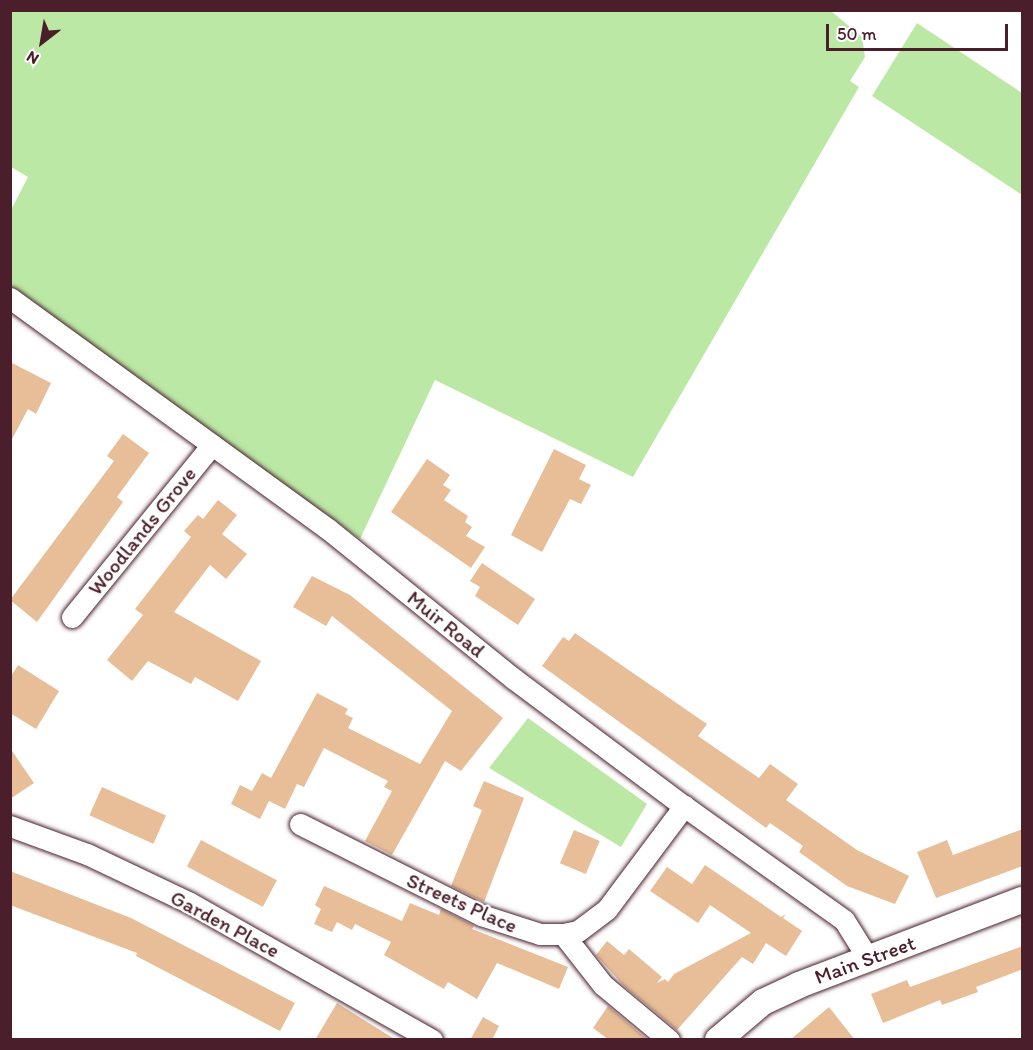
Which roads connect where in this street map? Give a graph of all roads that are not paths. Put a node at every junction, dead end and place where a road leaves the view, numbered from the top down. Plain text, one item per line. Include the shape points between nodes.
1 (10, 298) edge
2 (212, 445) junction
3 (72, 617) dead end
4 (684, 806) junction
5 (300, 824) dead end
6 (10, 826) edge
7 (1023, 900) edge
8 (562, 934) junction
9 (869, 960) junction
10 (432, 1040) edge
11 (669, 1040) edge
12 (718, 1040) edge

1 - 2 street, Muir Road
2 - 3 street, Woodlands Grove
2 - 4 street, Muir Road via 328,529 514,679
4 - 8 street, Streets Place via 607,909 578,931
4 - 9 street, Muir Road via 844,920
5 - 8 street, Streets Place via 481,915 540,934
6 - 10 street, Garden Place via 87,854 190,903
7 - 9 street, Main Street
8 - 11 street via 603,985
9 - 12 street, Main Street via 763,1002

